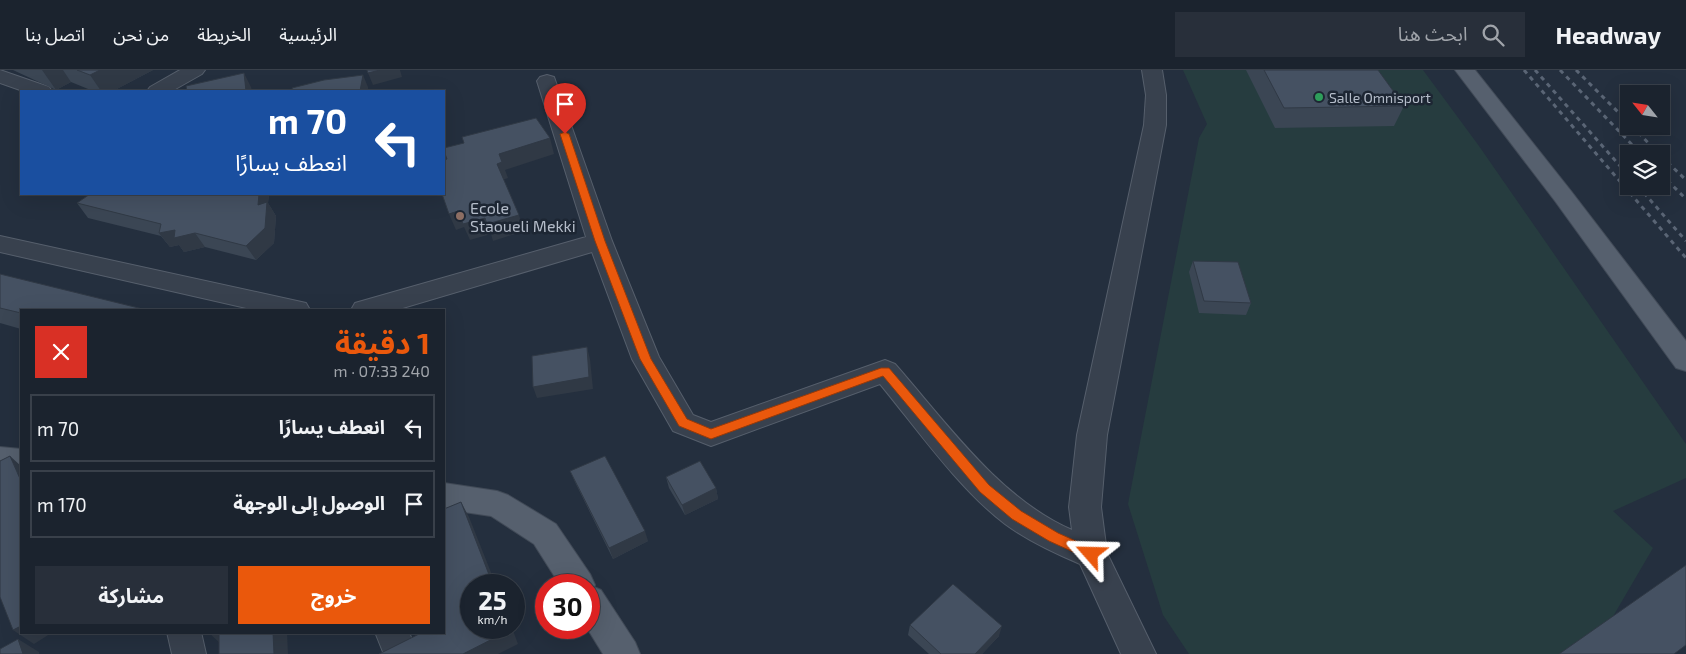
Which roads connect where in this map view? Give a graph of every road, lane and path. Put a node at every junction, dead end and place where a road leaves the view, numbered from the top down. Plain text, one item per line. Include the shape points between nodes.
1 (195, 70) edge
2 (1152, 70) edge
3 (1466, 70) edge
4 (0, 76) edge
5 (547, 81) dead end
6 (39, 90) edge
7 (159, 90) edge
8 (600, 241) junction
9 (0, 244) edge
10 (292, 309) edge
11 (367, 309) edge
12 (1686, 361) edge
13 (0, 459) edge
14 (20, 461) edge
15 (445, 496) edge
16 (1091, 554) junction
17 (571, 574) edge
18 (600, 618) edge
19 (184, 634) edge
20 (189, 654) edge
21 (623, 654) edge
22 (1139, 654) edge

1 - 7 street
2 - 16 street via 1156,95 1155,125 1092,435 1086,507
3 - 12 main road
4 - 6 street
5 - 8 street
8 - 11 street
8 - 16 street via 646,359 683,423 711,434 885,371 985,488 1017,515
9 - 10 street
13 - 14 main road
15 - 17 main road via 497,504 545,534
16 - 22 street
18 - 21 main road
19 - 20 street

